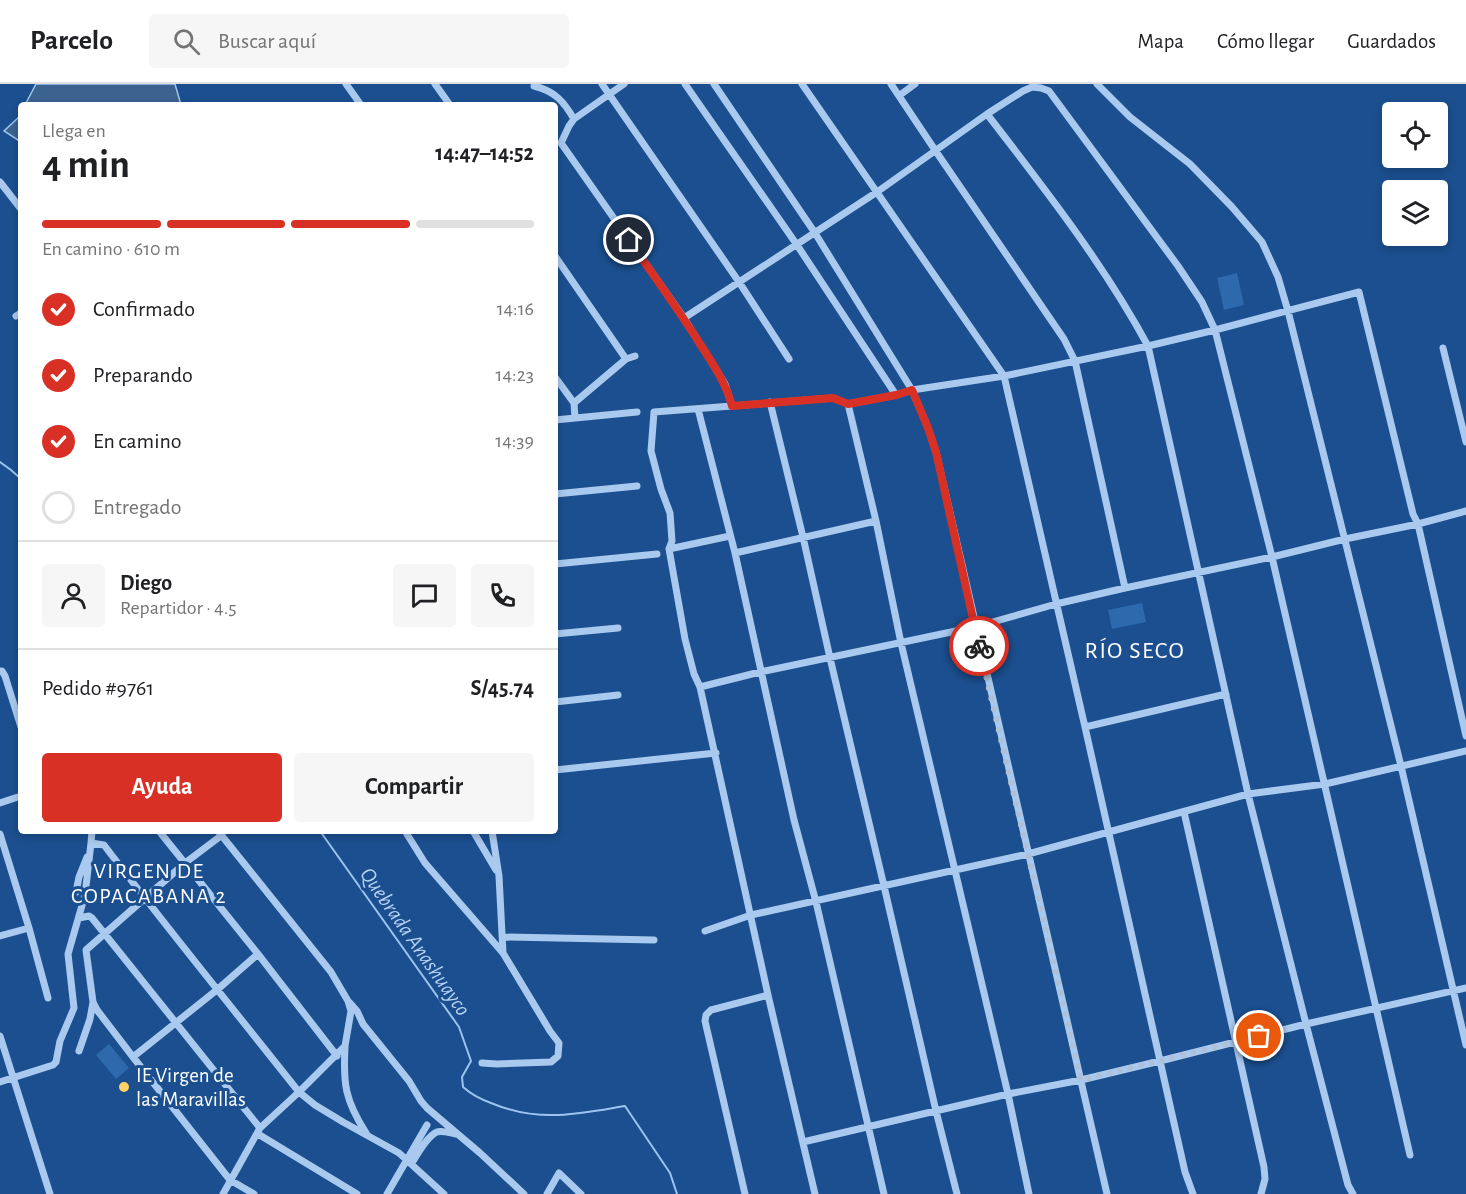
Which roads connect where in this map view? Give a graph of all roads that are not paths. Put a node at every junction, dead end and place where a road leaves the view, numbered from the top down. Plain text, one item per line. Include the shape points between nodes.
1 (346, 84) edge
2 (435, 84) edge
3 (602, 84) edge
4 (624, 84) edge
5 (685, 84) edge
6 (714, 84) edge
7 (802, 84) edge
8 (891, 84) edge
9 (915, 84) edge
10 (1097, 84) edge
11 (534, 86) dead end
12 (609, 94) junction
13 (900, 95) junction
14 (359, 102) edge
15 (448, 102) edge
16 (987, 114) junction
17 (574, 119) junction
18 (935, 150) junction
19 (0, 182) edge
20 (877, 192) junction
21 (18, 205) edge
22 (815, 233) junction
23 (797, 245) junction
24 (558, 260) edge
25 (739, 282) junction
26 (1288, 311) junction
27 (684, 318) junction
28 (1215, 330) junction
29 (1148, 345) junction
30 (1443, 348) dead end
31 (635, 356) dead end
32 (626, 359) junction
33 (789, 359) dead end
34 (1075, 361) junction
35 (1004, 376) junction
36 (558, 380) edge
37 (912, 390) junction
38 (896, 395) junction
39 (770, 402) junction
40 (574, 403) junction
41 (848, 404) junction
42 (732, 406) junction
43 (698, 409) junction
44 (637, 412) dead end
45 (575, 418) junction
46 (558, 420) edge
47 (1466, 442) edge
48 (637, 486) dead end
49 (558, 494) edge
50 (1466, 512) edge
51 (876, 521) junction
52 (1418, 524) junction
53 (730, 536) junction
54 (803, 537) junction
55 (1345, 539) junction
56 (669, 549) junction
57 (735, 553) junction
58 (657, 554) dead end
59 (1272, 557) junction
60 (558, 564) edge
61 (1198, 572) junction
62 (1125, 588) junction
63 (1056, 604) junction
64 (975, 627) junction
65 (618, 628) dead end
66 (558, 634) edge
67 (901, 643) junction
68 (830, 658) junction
69 (0, 671) edge
70 (760, 672) junction
71 (700, 687) junction
72 (1226, 694) junction
73 (618, 695) dead end
74 (558, 702) edge
75 (18, 717) edge
76 (1085, 727) junction
77 (1466, 736) edge
78 (1466, 751) edge
79 (716, 753) junction
80 (1401, 766) junction
81 (558, 770) edge
82 (1325, 784) junction
83 (1248, 794) junction
84 (18, 797) edge
85 (0, 803) edge
86 (1184, 812) junction
87 (1109, 832) junction
88 (0, 834) edge
89 (92, 834) edge
90 (161, 834) edge
91 (219, 834) edge
92 (221, 834) edge
93 (407, 834) edge
94 (475, 834) edge
95 (492, 834) edge
96 (90, 847) junction
97 (1028, 854) junction
98 (185, 863) junction
99 (955, 870) junction
100 (499, 876) junction
101 (884, 886) junction
102 (76, 892) dead end
103 (145, 899) junction
104 (816, 902) junction
105 (751, 915) junction
106 (80, 918) junction
107 (29, 928) junction
108 (705, 931) dead end
109 (105, 935) junction
110 (0, 936) edge
111 (503, 937) junction
112 (654, 940) dead end
113 (504, 953) junction
114 (258, 954) junction
115 (1466, 988) edge
116 (218, 989) junction
117 (1454, 991) junction
118 (768, 995) junction
119 (48, 998) dead end
120 (348, 1001) junction
121 (93, 1002) junction
122 (1376, 1009) junction
123 (175, 1023) junction
124 (1306, 1024) junction
125 (0, 1036) edge
126 (1236, 1042) junction
127 (1466, 1046) edge
128 (345, 1047) junction
129 (79, 1051) dead end
130 (337, 1056) junction
131 (133, 1057) junction
132 (1160, 1061) junction
133 (482, 1063) dead end
134 (12, 1078) junction
135 (1081, 1080) junction
136 (0, 1082) edge
137 (299, 1092) junction
138 (1008, 1094) junction
139 (936, 1112) junction
140 (427, 1125) dead end
141 (868, 1127) junction
142 (259, 1131) junction
143 (459, 1134) junction
144 (368, 1135) junction
145 (803, 1142) junction
146 (1410, 1155) dead end
147 (410, 1161) junction
148 (230, 1180) junction
149 (50, 1194) edge
150 (223, 1194) edge
151 (254, 1194) edge
152 (357, 1194) edge
153 (387, 1194) edge
154 (444, 1194) edge
155 (524, 1194) edge
156 (547, 1194) edge
157 (581, 1194) edge
158 (746, 1194) edge
159 (815, 1194) edge
160 (884, 1194) edge
161 (957, 1194) edge
162 (1029, 1194) edge
163 (1107, 1194) edge
164 (1193, 1194) edge
165 (1261, 1194) edge
166 (1353, 1194) edge

1 - 14 street
2 - 15 street
3 - 12 street
4 - 12 street
5 - 23 street
6 - 22 street
7 - 20 street
8 - 13 street
9 - 13 street
10 - 26 street via 1130,117 1190,164 1262,242
11 - 17 street via 551,92
12 - 17 street
12 - 25 street
13 - 18 street
16 - 18 street
16 - 28 street via 1032,87 1049,91 1178,266
16 - 29 street via 1069,223
17 - 27 street via 561,143
18 - 20 street
18 - 34 street
19 - 21 street
20 - 22 street
20 - 35 street
22 - 23 street
22 - 37 street
23 - 25 street
23 - 38 street
24 - 32 street
25 - 27 street
25 - 33 street
26 - 28 street
26 - 52 street via 1359,292
26 - 55 street
27 - 42 street via 725,384
28 - 29 street
28 - 59 street
29 - 34 street
29 - 61 street
30 - 47 street
31 - 32 street
32 - 40 street
34 - 35 street
34 - 62 street
35 - 37 street
35 - 63 street
36 - 40 street
37 - 38 street
37 - 64 street via 936,452
38 - 41 street
39 - 41 street via 833,398
39 - 42 street
39 - 54 street
40 - 45 street
41 - 51 street
42 - 43 street
43 - 53 street
43 - 56 street via 654,412 651,451 670,513
44 - 45 street
45 - 46 street
48 - 49 street
50 - 52 street
51 - 54 street
51 - 67 street
52 - 55 street
52 - 77 street
53 - 56 street
53 - 57 street
54 - 57 street
54 - 68 street
55 - 59 street
55 - 80 street
56 - 71 street via 685,639
57 - 70 street
58 - 60 street
59 - 61 street
59 - 82 street
61 - 62 street
61 - 72 street
62 - 63 street
63 - 64 street
63 - 76 street
64 - 67 street
64 - 97 street
65 - 66 street
67 - 68 street
67 - 99 street
68 - 70 street
68 - 101 street
69 - 75 street
70 - 71 street
70 - 104 street
71 - 79 street
72 - 76 street
72 - 83 street
73 - 74 street
76 - 87 street
78 - 80 street
79 - 81 street
79 - 105 street
80 - 82 street
80 - 117 street
82 - 83 street
82 - 122 street
83 - 86 street
83 - 124 street
84 - 85 street
86 - 87 street
86 - 126 street
87 - 97 street
87 - 132 street
88 - 107 street
89 - 96 street
90 - 98 street
91 - 98 street
92 - 120 street via 331,972
93 - 113 street via 425,862
94 - 100 street
95 - 100 street
96 - 102 street
96 - 103 street via 104,845
96 - 106 street
97 - 99 street
97 - 135 street
98 - 103 street
98 - 114 street
99 - 101 street
99 - 138 street
100 - 111 street
101 - 104 street
101 - 139 street
103 - 109 street
103 - 116 street
104 - 105 street
104 - 141 street
105 - 108 street
105 - 118 street
106 - 109 street via 92,918
106 - 134 street via 68,954 74,1008 56,1062
107 - 110 street
107 - 119 street
109 - 121 street via 86,950
109 - 123 street
111 - 112 street
111 - 113 street
113 - 133 street via 559,1043 558,1056 551,1062
114 - 116 street
114 - 130 street
115 - 117 street
116 - 123 street
116 - 137 street
117 - 122 street
117 - 127 street
118 - 145 street
118 - 158 street via 711,1010 705,1021
120 - 128 street via 351,1011
120 - 143 street via 420,1101
121 - 129 street
121 - 131 street
122 - 124 street
122 - 146 street
123 - 131 street
123 - 142 street
124 - 126 street
124 - 166 street
125 - 134 street
126 - 132 street
126 - 165 street via 1264,1167
128 - 130 street
128 - 144 street via 345,1089 356,1118
130 - 137 street
131 - 148 street
132 - 135 street
132 - 164 street
134 - 136 street
134 - 149 street
135 - 138 street
135 - 163 street
137 - 142 street
137 - 144 street via 333,1117
138 - 139 street
138 - 162 street
139 - 141 street
139 - 161 street
140 - 147 street
141 - 145 street
141 - 160 street
142 - 148 street
142 - 152 street
143 - 147 street via 438,1131
143 - 155 street
144 - 147 street
145 - 159 street
147 - 153 street
147 - 154 street
148 - 150 street
148 - 151 street
156 - 157 street via 559,1173

